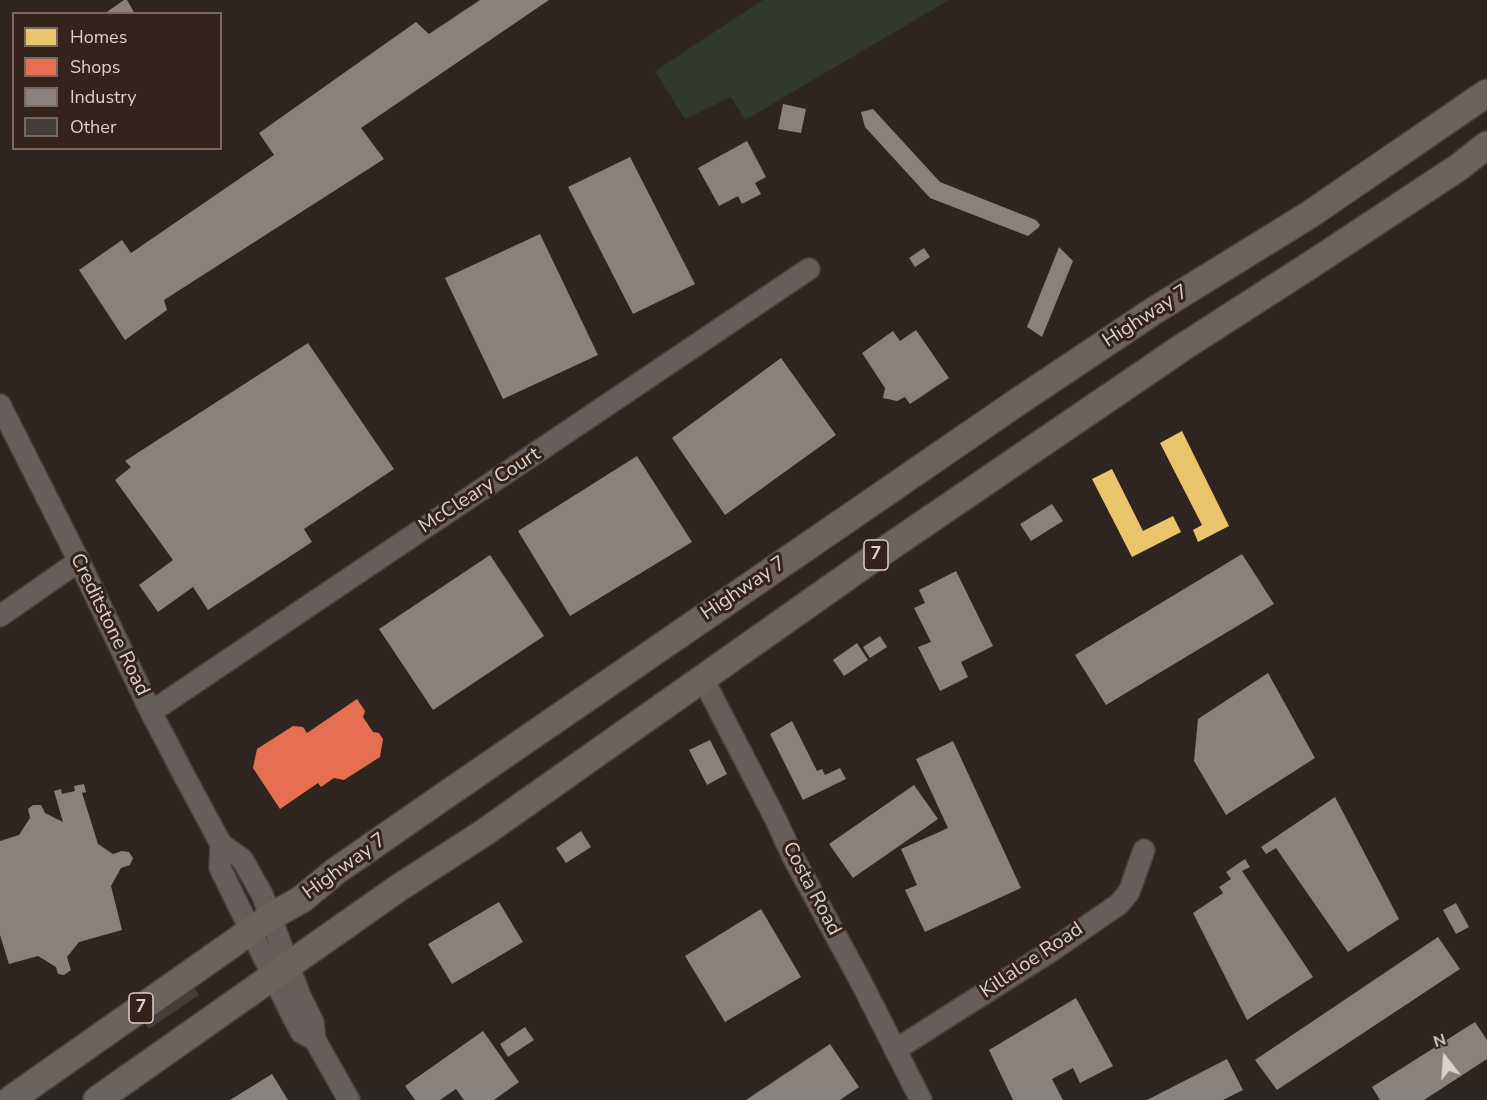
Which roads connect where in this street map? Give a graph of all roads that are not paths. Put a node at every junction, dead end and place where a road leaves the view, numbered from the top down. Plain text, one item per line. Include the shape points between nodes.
1 (1487, 93) edge
2 (1487, 145) edge
3 (808, 269) dead end
4 (0, 405) edge
5 (79, 561) junction
6 (0, 615) edge
7 (702, 677) junction
8 (151, 712) junction
9 (1144, 850) dead end
10 (261, 923) junction
11 (282, 972) junction
12 (895, 1050) junction
13 (10, 1100) edge
14 (97, 1100) edge
15 (349, 1100) edge
16 (921, 1100) edge

1 - 10 main road, Highway 7 / 7 via 1309,215 1155,310 1016,403 440,798 303,899
2 - 7 main road, 7 via 875,556
3 - 8 street, McCleary Court
4 - 5 street, Creditstone Road
5 - 6 street
5 - 8 street, Creditstone Road
7 - 11 main road, 7
7 - 12 street, Costa Road
8 - 10 street, Creditstone Road via 222,844 242,859 262,894
9 - 12 street, Killaloe Road via 1129,892 1119,904
10 - 11 street, Creditstone Road
10 - 13 main road, Highway 7 / 7
11 - 14 main road, 7
11 - 15 street, Creditstone Road via 301,1032 315,1040
12 - 16 street, Costa Road

